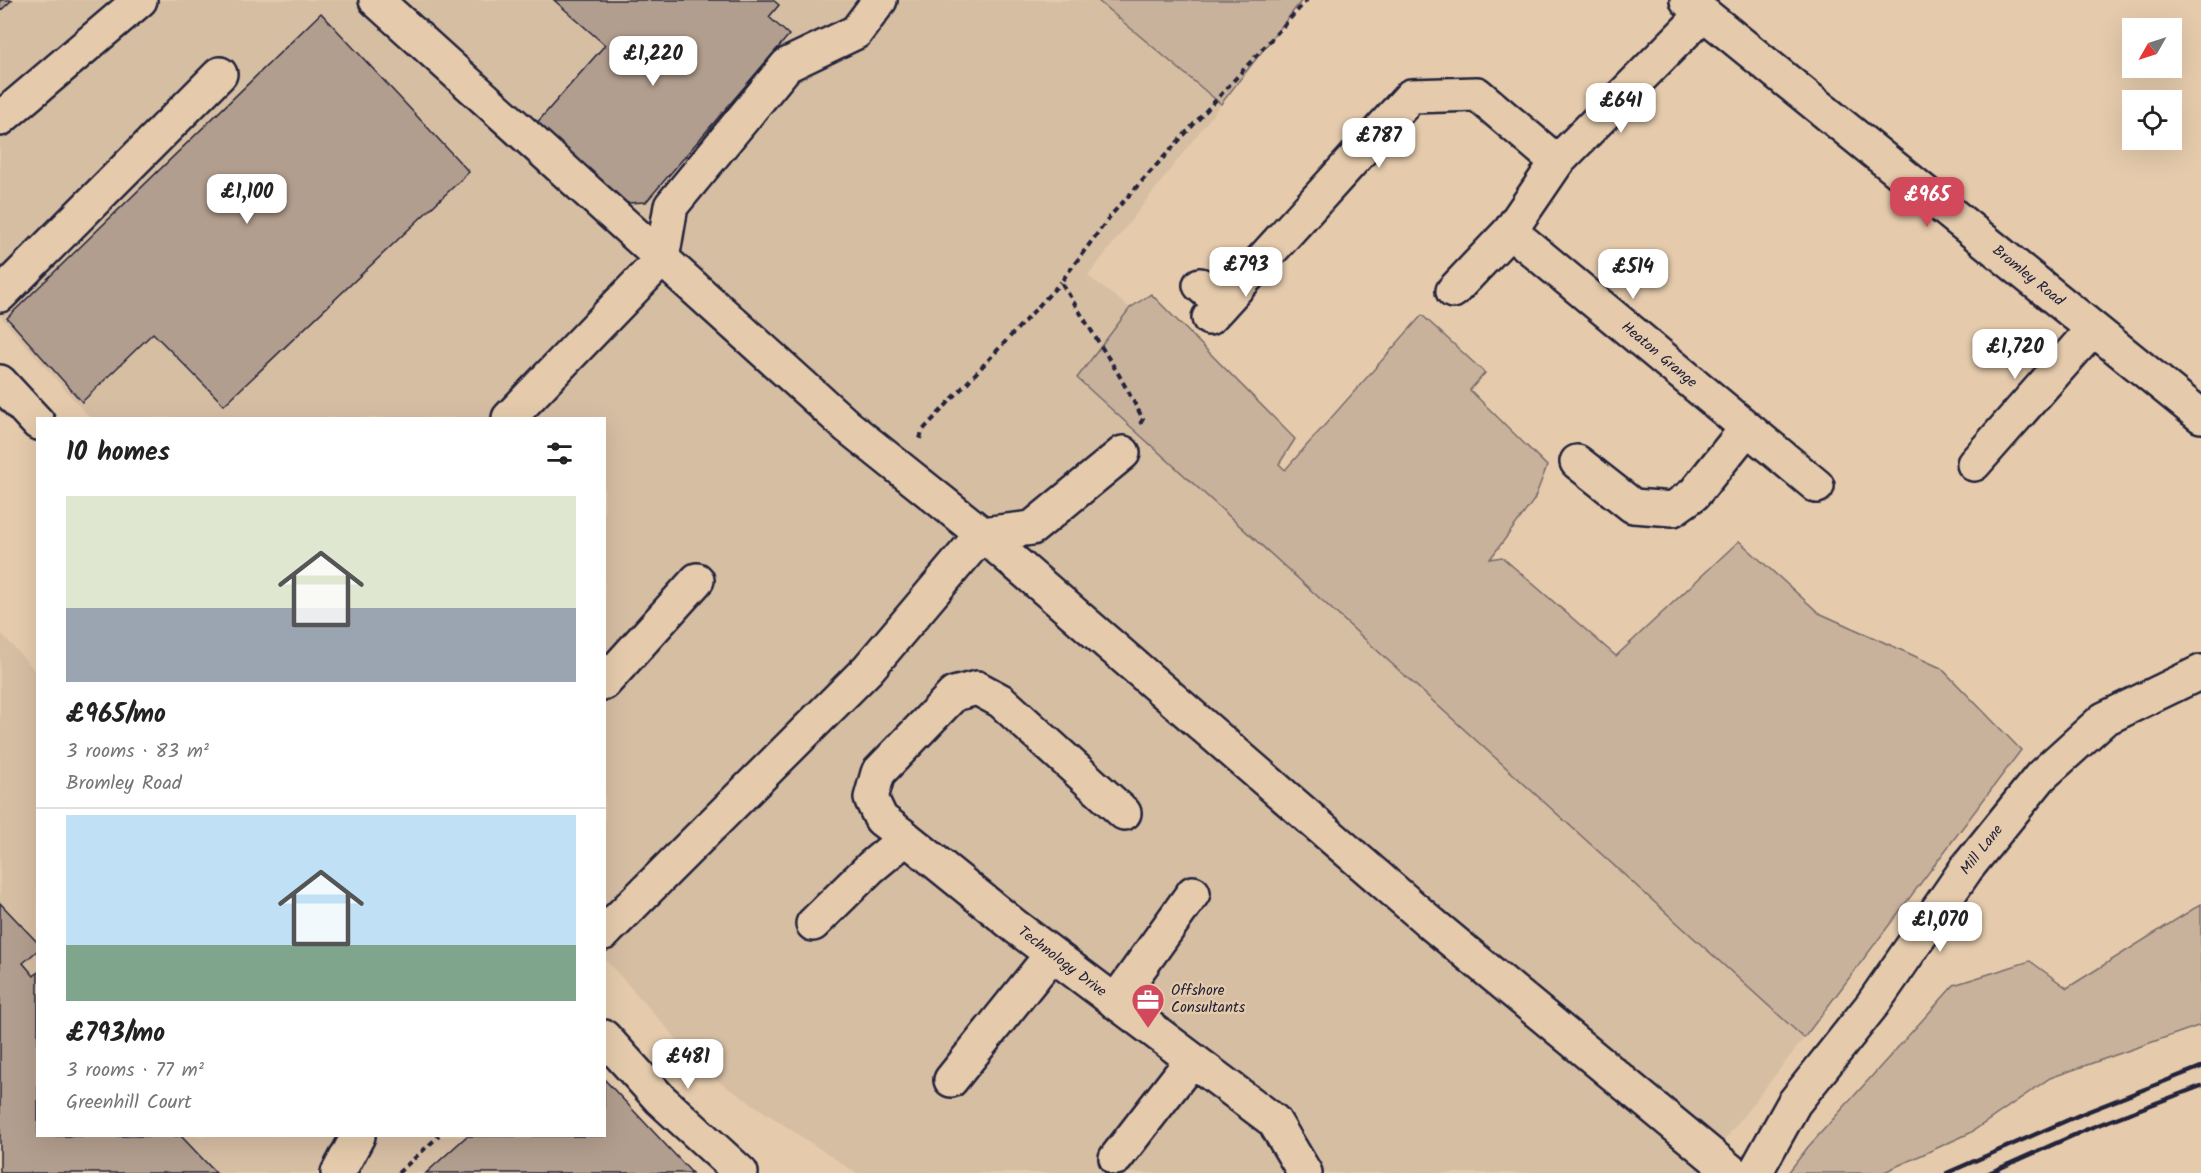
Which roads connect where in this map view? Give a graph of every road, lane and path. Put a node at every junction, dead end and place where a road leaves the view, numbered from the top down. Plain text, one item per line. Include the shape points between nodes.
1 (140, 0) edge
2 (376, 0) edge
3 (880, 0) edge
4 (1307, 0) edge
5 (1695, 7) edge
6 (220, 74) dead end
7 (0, 119) edge
8 (1557, 162) junction
9 (1510, 231) junction
10 (662, 259) junction
11 (1061, 282) junction
12 (1453, 291) dead end
13 (0, 295) edge
14 (1210, 302) dead end
15 (2093, 329) junction
16 (0, 382) edge
17 (2201, 416) edge
18 (510, 417) edge
19 (36, 421) edge
20 (1747, 428) junction
21 (1123, 453) joint
22 (1577, 462) dead end
23 (1974, 464) dead end
24 (921, 485) junction
25 (1817, 486) dead end
26 (982, 534) junction
27 (697, 580) dead end
28 (2201, 672) edge
29 (606, 681) edge
30 (1124, 813) dead end
31 (906, 838) junction
32 (1193, 893) dead end
33 (813, 924) dead end
34 (606, 931) edge
35 (1052, 954) junction
36 (1115, 1002) junction
37 (606, 1039) edge
38 (1192, 1060) junction
39 (951, 1080) dead end
40 (357, 1137) edge
41 (438, 1137) edge
42 (1116, 1158) dead end
43 (338, 1173) edge
44 (398, 1173) edge
45 (741, 1173) edge
46 (1305, 1173) edge
47 (1733, 1173) edge
48 (1755, 1173) edge

1 - 7 street
2 - 10 street
3 - 10 street via 856,32 787,65 671,207
4 - 11 path via 1112,214
5 - 8 street
5 - 15 street, Bromley Road
6 - 13 street
8 - 9 street
8 - 14 street via 1477,94 1411,96
9 - 12 street
9 - 20 street, Heaton Grange
10 - 18 street
10 - 24 street via 847,426
11 - 21 path via 1143,419
11 - 24 path via 922,431 916,459
15 - 17 street, Bromley Road
15 - 23 street
16 - 19 street
20 - 22 street via 1694,494 1673,509 1633,506
20 - 25 street, Heaton Grange
21 - 26 street via 1032,528
24 - 26 street
26 - 34 street via 868,669
26 - 47 street via 1432,924
27 - 29 street
28 - 48 street, Mill Lane via 2104,719 2041,776 1966,869 1872,1005 1794,1103
30 - 31 street, Technology Drive via 1001,701 977,688 954,694 878,773 871,798 882,819
31 - 33 street
31 - 35 street, Technology Drive
32 - 36 street
35 - 36 street, Technology Drive
35 - 39 street
36 - 38 street, Technology Drive
37 - 45 street via 660,1099
38 - 42 street
38 - 46 street, Technology Drive via 1274,1121
40 - 43 street
41 - 44 path

